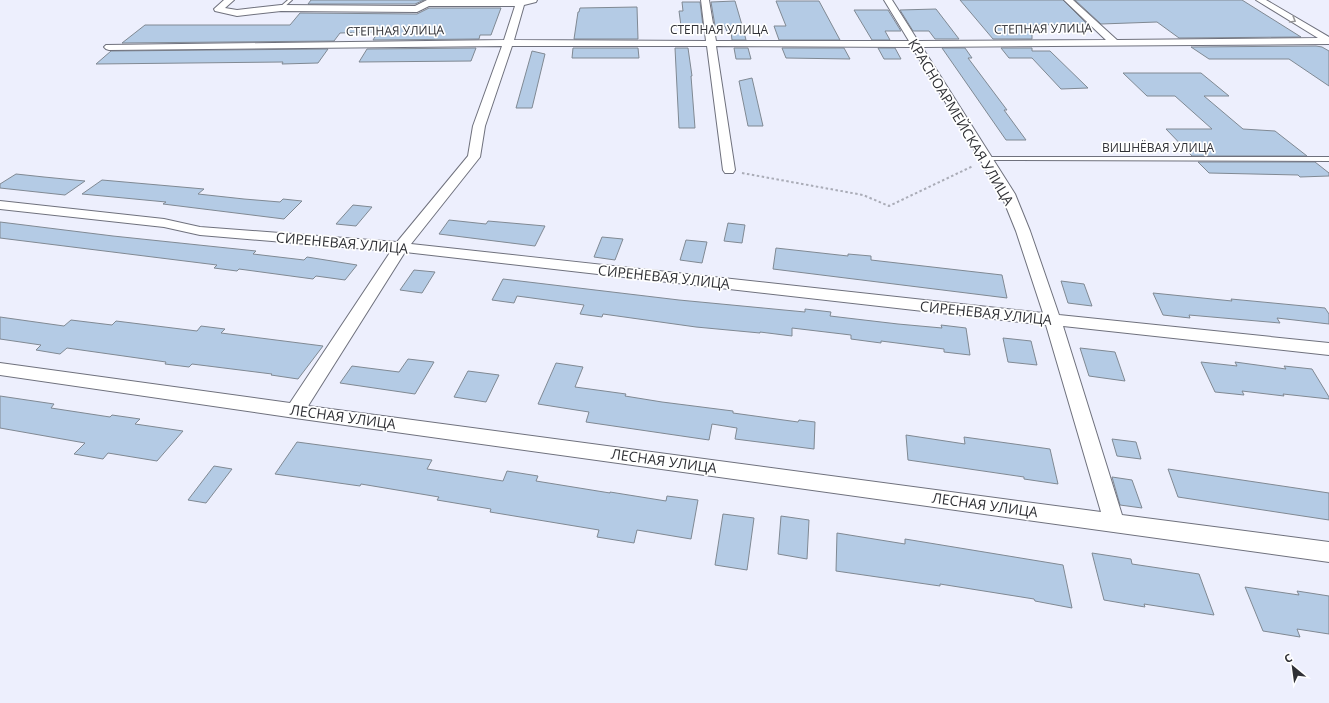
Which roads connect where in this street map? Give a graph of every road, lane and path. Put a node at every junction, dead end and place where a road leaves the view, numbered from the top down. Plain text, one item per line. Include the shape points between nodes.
1 (230, 0) edge
2 (290, 0) edge
3 (533, 0) edge
4 (705, 0) edge
5 (888, 0) edge
6 (1068, 0) edge
7 (1260, 0) edge
8 (520, 1) edge
9 (281, 8) junction
10 (1329, 41) edge
11 (508, 42) junction
12 (1113, 42) junction
13 (710, 43) junction
14 (915, 44) junction
15 (109, 46) dead end
16 (1329, 159) edge
17 (986, 160) junction
18 (729, 170) joint
19 (0, 205) edge
20 (401, 248) junction
21 (1053, 320) junction
22 (1329, 349) edge
23 (0, 369) edge
24 (295, 410) junction
25 (1114, 522) junction
26 (1329, 552) edge

1 - 9 street via 218,9 237,13
2 - 9 lane
3 - 8 street
4 - 13 street
5 - 14 street, КРАСНОАРМЕЙСКАЯ УЛИЦА
6 - 12 street
7 -> 10 street
8 - 9 street via 426,3 417,9
8 - 11 street
10 - 12 street, СТЕПНАЯ УЛИЦА
11 - 13 street, СТЕПНАЯ УЛИЦА
11 - 15 street, СТЕПНАЯ УЛИЦА
11 - 20 street via 479,126 474,157
12 - 14 street, СТЕПНАЯ УЛИЦА
13 - 14 street, СТЕПНАЯ УЛИЦА
13 - 18 street
14 - 17 street, КРАСНОАРМЕЙСКАЯ УЛИЦА
16 - 17 lane, ВИШНЁВАЯ УЛИЦА
17 - 18 path via 889,206 863,195
17 - 21 street, КРАСНОАРМЕЙСКАЯ УЛИЦА via 1008,194
19 - 20 street, СИРЕНЕВАЯ УЛИЦА via 164,223 200,231
20 - 21 street, СИРЕНЕВАЯ УЛИЦА
20 - 24 street
21 - 22 street, СИРЕНЕВАЯ УЛИЦА
21 - 25 street, КРАСНОАРМЕЙСКАЯ УЛИЦА
23 - 24 street, ЛЕСНАЯ УЛИЦА
24 - 25 street, ЛЕСНАЯ УЛИЦА
25 - 26 street, ЛЕСНАЯ УЛИЦА

